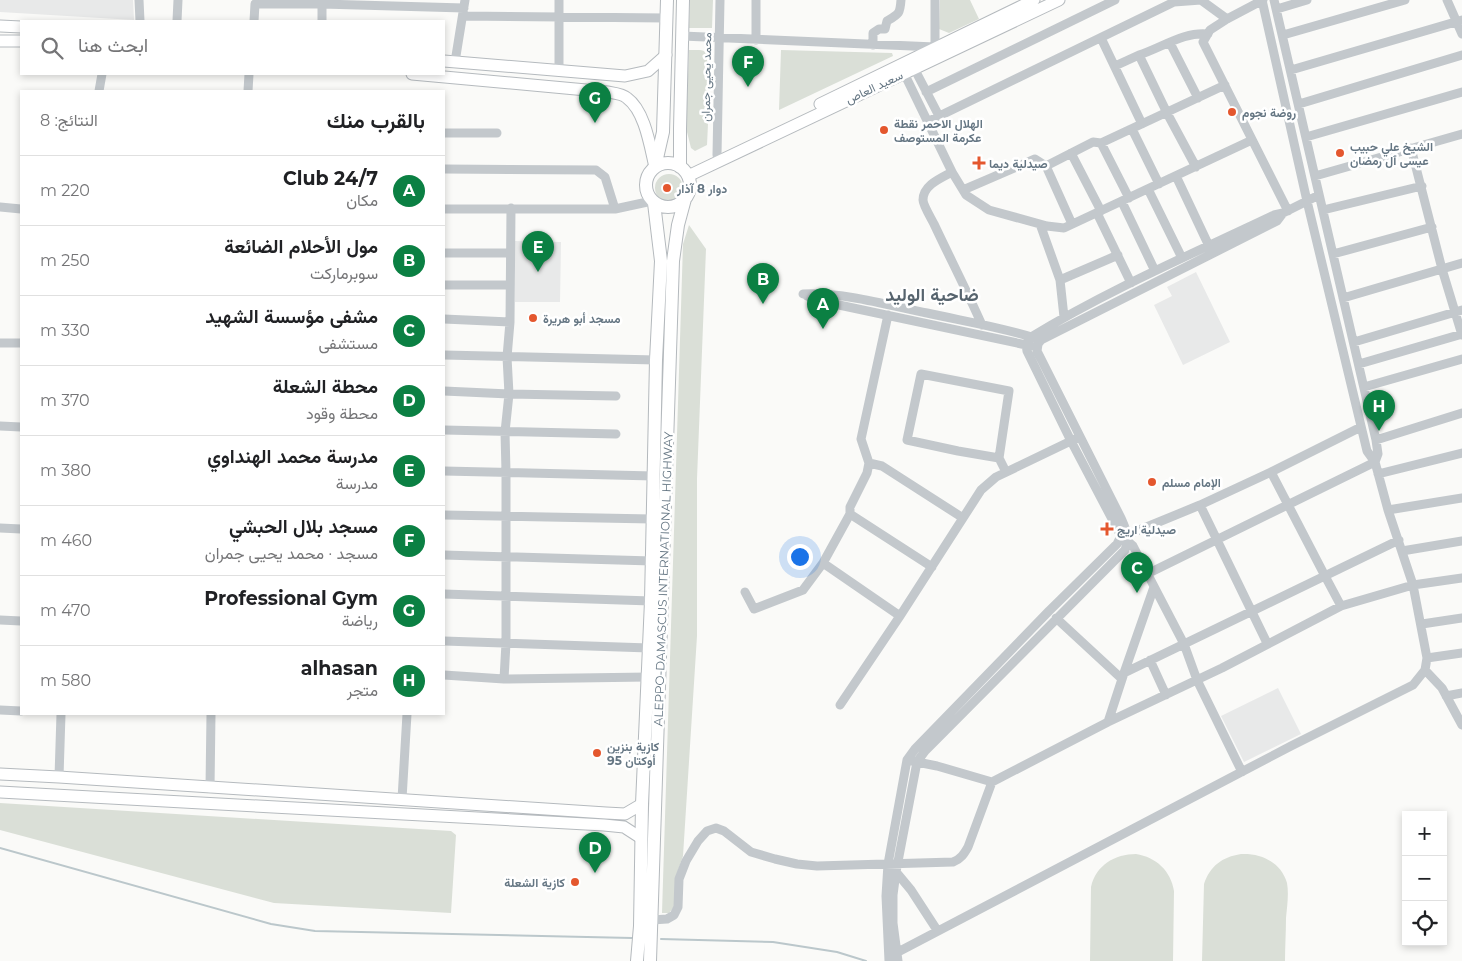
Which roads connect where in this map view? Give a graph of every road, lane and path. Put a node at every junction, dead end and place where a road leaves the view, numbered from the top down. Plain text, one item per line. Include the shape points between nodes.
1 (139, 0) edge
2 (178, 0) edge
3 (559, 0) edge
4 (667, 0) edge
5 (683, 0) edge
6 (720, 0) edge
7 (756, 0) edge
8 (901, 0) edge
9 (935, 0) edge
10 (1034, 0) edge
11 (1059, 0) edge
12 (1115, 0) edge
13 (1262, 0) edge
14 (1307, 0) edge
15 (1405, 0) edge
16 (1446, 0) edge
17 (255, 2) edge
18 (322, 2) edge
19 (1248, 3) edge
20 (1276, 4) edge
21 (464, 8) edge
22 (560, 18) junction
23 (666, 18) junction
24 (1227, 19) junction
25 (140, 20) edge
26 (177, 20) edge
27 (254, 20) edge
28 (322, 20) edge
29 (1459, 21) edge
30 (0, 26) edge
31 (20, 27) edge
32 (1208, 34) junction
33 (1462, 34) edge
34 (1283, 35) junction
35 (682, 36) junction
36 (1101, 38) junction
37 (719, 39) junction
38 (0, 40) edge
39 (756, 40) junction
40 (20, 41) edge
41 (1170, 43) junction
42 (873, 45) junction
43 (935, 47) junction
44 (666, 55) junction
45 (1139, 55) junction
46 (1462, 55) edge
47 (449, 62) edge
48 (1115, 66) junction
49 (909, 70) junction
50 (1291, 70) junction
51 (559, 71) junction
52 (102, 75) edge
53 (249, 75) edge
54 (423, 75) edge
55 (1225, 86) junction
56 (99, 90) edge
57 (248, 90) edge
58 (926, 92) junction
59 (1462, 92) edge
60 (1198, 98) junction
61 (1299, 104) junction
62 (1167, 113) junction
63 (939, 116) junction
64 (927, 122) junction
65 (1142, 124) junction
66 (1132, 129) junction
67 (445, 133) edge
68 (497, 133) dead end
69 (1462, 134) edge
70 (1306, 137) junction
71 (1252, 140) junction
72 (1101, 143) junction
73 (1411, 148) junction
74 (1071, 153) junction
75 (717, 155) junction
76 (1046, 166) junction
77 (655, 167) junction
78 (1196, 167) junction
79 (445, 170) edge
80 (684, 171) junction
81 (952, 172) junction
82 (1176, 176) junction
83 (1314, 176) junction
84 (1159, 184) junction
85 (1422, 186) junction
86 (1148, 189) junction
87 (963, 190) junction
88 (1319, 195) junction
89 (686, 199) junction
90 (1126, 200) junction
91 (1307, 201) junction
92 (653, 202) junction
93 (0, 207) edge
94 (511, 208) junction
95 (20, 209) edge
96 (445, 209) edge
97 (615, 209) junction
98 (1323, 210) junction
99 (1099, 212) junction
100 (1285, 212) junction
101 (1040, 224) junction
102 (1072, 224) junction
103 (1432, 227) junction
104 (1209, 246) junction
105 (445, 253) edge
106 (510, 253) junction
107 (1333, 254) junction
108 (1118, 255) junction
109 (1182, 258) junction
110 (1462, 263) edge
111 (1442, 269) junction
112 (1155, 271) junction
113 (1060, 280) junction
114 (1131, 283) junction
115 (445, 285) edge
116 (510, 285) junction
117 (1343, 298) junction
118 (1459, 311) edge
119 (888, 315) junction
120 (1064, 317) junction
121 (445, 318) edge
122 (510, 322) junction
123 (982, 325) junction
124 (1462, 334) edge
125 (1028, 341) junction
126 (1354, 342) junction
127 (0, 343) edge
128 (20, 343) edge
129 (1039, 344) junction
130 (445, 355) edge
131 (508, 357) junction
132 (1462, 359) edge
133 (656, 360) junction
134 (1359, 364) junction
135 (1364, 386) junction
136 (445, 391) edge
137 (509, 394) junction
138 (616, 396) dead end
139 (1462, 413) edge
140 (0, 426) edge
141 (20, 427) edge
142 (1361, 427) junction
143 (445, 430) edge
144 (505, 432) junction
145 (616, 434) dead end
146 (1080, 437) junction
147 (1376, 440) junction
148 (1070, 441) junction
149 (1462, 453) edge
150 (999, 458) junction
151 (1375, 462) junction
152 (868, 463) junction
153 (445, 471) edge
154 (506, 472) junction
155 (1006, 472) junction
156 (1271, 472) junction
157 (1378, 474) junction
158 (654, 476) junction
159 (1462, 498) edge
160 (1288, 504) junction
161 (1200, 505) junction
162 (1388, 510) junction
163 (850, 514) junction
164 (445, 515) edge
165 (505, 516) junction
166 (963, 518) junction
167 (652, 519) junction
168 (0, 528) edge
169 (20, 529) edge
170 (1125, 537) junction
171 (1217, 539) junction
172 (1399, 540) junction
173 (1462, 541) edge
174 (1402, 551) junction
175 (445, 555) edge
176 (505, 556) junction
177 (652, 561) junction
178 (823, 563) junction
179 (932, 567) junction
180 (1147, 574) junction
181 (1324, 576) junction
182 (1462, 578) edge
183 (1413, 585) junction
184 (1154, 587) junction
185 (745, 592) dead end
186 (445, 594) edge
187 (505, 596) junction
188 (651, 601) junction
189 (1341, 606) junction
190 (1252, 612) junction
191 (900, 616) junction
192 (1056, 618) junction
193 (1462, 618) edge
194 (0, 620) edge
195 (20, 621) edge
196 (1422, 624) junction
197 (445, 641) edge
198 (506, 643) junction
199 (1184, 644) junction
200 (1267, 644) junction
201 (649, 648) junction
202 (1462, 653) edge
203 (1427, 658) junction
204 (1150, 660) junction
205 (1425, 670) junction
206 (445, 675) edge
207 (1123, 676) junction
208 (648, 677) junction
209 (504, 679) junction
210 (1197, 680) junction
211 (1462, 693) edge
212 (1166, 694) junction
213 (1446, 696) junction
214 (840, 705) dead end
215 (0, 710) edge
216 (20, 711) edge
217 (61, 715) edge
218 (211, 715) edge
219 (407, 715) edge
220 (1108, 722) junction
221 (1462, 725) edge
222 (907, 760) junction
223 (917, 762) junction
224 (1242, 772) junction
225 (0, 774) edge
226 (59, 777) junction
227 (992, 782) junction
228 (210, 788) junction
229 (0, 792) edge
230 (402, 799) junction
231 (642, 804) junction
232 (641, 838) junction
233 (888, 864) junction
234 (897, 868) junction
235 (652, 920) junction
236 (937, 930) junction
237 (893, 957) edge
238 (637, 961) edge
239 (650, 961) edge

1 - 25 street
2 - 26 street
3 - 22 street
4 - 23 highway
5 - 35 highway
6 - 37 street, محمد يحيى جمران
7 - 39 street
8 - 42 street via 898,15 887,21 885,29 874,33
9 - 43 street
10 - 43 main road
11 - 49 main road, سعيد العاص
12 - 58 street
13 - 19 street
13 - 91 street
14 - 20 street
15 - 34 street
16 - 29 street
17 - 18 street
17 - 27 street
18 - 21 street
18 - 28 street
19 - 24 street
20 - 34 street
21 - 22 street
21 - 47 street
22 - 23 street
22 - 51 street
23 - 44 highway
24 - 32 street
24 - 36 street via 1201,0 1174,2
29 - 33 street
29 - 50 street
30 - 31 main road
32 - 41 street via 1187,35
32 - 55 street via 1203,42
34 - 50 street
35 - 37 street
35 - 80 highway via 680,129
36 - 48 street
36 - 63 street
37 - 39 street
37 - 75 street, محمد يحيى جمران
38 - 40 main road
39 - 42 street
41 - 45 street
41 - 60 street
42 - 43 street
43 - 75 main road
44 - 51 main road via 648,71 625,76
44 - 77 highway via 663,132
45 - 48 street
45 - 62 street
46 - 61 street
47 - 51 main road
48 - 65 street
49 - 58 street
49 - 64 street
49 - 80 main road, سعيد العاص
50 - 61 street
52 - 56 street
53 - 57 street
54 - 77 main road via 608,92 626,97 637,110 647,133
55 - 60 street
55 - 71 street
58 - 63 street
59 - 70 street
60 - 62 street
61 - 70 street
62 - 65 street
62 - 78 street
63 - 64 street
64 - 81 street
65 - 66 street
66 - 72 street
66 - 84 street
67 - 68 street
69 - 73 street
70 - 83 street
71 - 78 street
71 - 100 street
72 - 74 street via 1093,142
72 - 90 street
73 - 83 street
73 - 85 street
74 - 76 street
74 - 99 street
75 - 80 main road
76 - 87 street via 1035,159
76 - 102 street
77 - 80 highway via 668,163
77 - 92 highway via 646,179 646,190
78 - 82 street
79 - 97 street via 596,170 606,177
80 - 89 highway via 690,183
81 - 87 street
81 - 123 street via 935,181 926,190 923,200
82 - 84 street
82 - 104 street
83 - 88 street
84 - 86 street
85 - 98 street
85 - 103 street
86 - 90 street
86 - 109 street
87 - 101 street via 989,210
88 - 91 street
88 - 98 street
89 - 92 highway via 667,208
89 - 235 highway, ALEPPO-DAMASCUS INTERNATIONAL HIGHWAY via 673,261
90 - 99 street
90 - 112 street
91 - 100 street
91 - 142 street
92 - 97 street
92 - 133 highway, ALEPPO-DAMASCUS INTERNATIONAL HIGHWAY via 660,260
93 - 95 street
94 - 96 street
94 - 97 street
94 - 106 street
98 - 107 street
99 - 102 street
99 - 108 street
100 - 104 street via 1274,214
100 - 129 street via 1277,221
101 - 102 street via 1064,228
101 - 113 street
103 - 107 street
103 - 111 street
104 - 109 street
105 - 106 street
106 - 116 street
107 - 117 street
108 - 113 street
108 - 114 street
109 - 112 street
110 - 111 street
111 - 117 street
111 - 118 street
112 - 114 street
113 - 120 street
114 - 120 street
115 - 116 street
116 - 122 street
117 - 126 street
118 - 124 street
118 - 126 street
119 - 123 street via 803,294 824,293
119 - 125 street
119 - 152 street via 861,439
120 - 125 street
121 - 122 street
122 - 131 street
123 - 125 street
124 - 134 street
125 - 129 street
125 - 148 street via 1027,351
126 - 134 street
127 - 128 street
129 - 146 street via 1037,351
130 - 131 street
131 - 133 street
131 - 137 street
132 - 135 street
133 - 158 highway, ALEPPO-DAMASCUS INTERNATIONAL HIGHWAY
134 - 135 street
135 - 147 street
136 - 137 street
137 - 138 street
137 - 144 street
139 - 147 street
140 - 141 street
142 - 151 street via 1366,451
142 - 156 street
143 - 144 street
144 - 145 street
144 - 154 street
146 - 148 street
146 - 170 street via 1121,518
147 - 151 street via 1378,454
148 - 155 street
148 - 170 street
149 - 157 street
150 - 150 street via 1009,391 921,374 907,440
150 - 155 street
151 - 157 street
151 - 160 street
152 - 163 street
152 - 166 street via 882,466
153 - 154 street
154 - 158 street
154 - 165 street
155 - 166 street via 981,490
156 - 160 street
156 - 161 street
157 - 162 street
158 - 167 highway, ALEPPO-DAMASCUS INTERNATIONAL HIGHWAY
159 - 162 street
160 - 171 street
160 - 181 street
161 - 170 street
161 - 171 street
162 - 172 street
163 - 178 street
163 - 179 street
164 - 165 street
165 - 167 street
165 - 176 street
166 - 179 street
167 - 177 highway, ALEPPO-DAMASCUS INTERNATIONAL HIGHWAY
168 - 169 street
170 - 180 street
170 - 192 street via 1125,550
170 - 222 street via 1049,611
171 - 180 street
171 - 190 street
172 - 174 street
172 - 181 street
173 - 174 street
174 - 183 street
175 - 176 street
176 - 177 street
176 - 187 street
177 - 188 highway, ALEPPO-DAMASCUS INTERNATIONAL HIGHWAY
178 - 185 street via 803,590 754,609
178 - 191 street
179 - 191 street
180 - 184 street
181 - 189 street
181 - 190 street
182 - 183 street
183 - 189 street
183 - 196 street
184 - 199 street
184 - 207 street
186 - 187 street
187 - 188 street
187 - 198 street
188 - 201 highway, ALEPPO-DAMASCUS INTERNATIONAL HIGHWAY
189 - 200 street
190 - 199 street
190 - 200 street
191 - 214 street
192 - 207 street
192 - 223 street
193 - 196 street
194 - 195 street
196 - 203 street
197 - 198 street
198 - 201 street
198 - 209 street
199 - 204 street
199 - 210 street
200 - 210 street
201 - 208 highway, ALEPPO-DAMASCUS INTERNATIONAL HIGHWAY
202 - 203 street
203 - 205 street
204 - 207 street
204 - 212 street
205 - 213 street
205 - 224 street via 1412,685
206 - 209 street
207 - 220 street
208 - 209 street
208 - 231 highway, ALEPPO-DAMASCUS INTERNATIONAL HIGHWAY
210 - 212 street
210 - 224 street
211 - 213 street
212 - 220 street
213 - 221 street
215 - 216 street
217 - 226 street
218 - 228 street
219 - 230 street
220 - 227 street
222 - 223 street
222 - 233 street
223 - 227 street
223 - 234 street
224 - 236 street
225 - 226 main road
226 - 228 main road
227 - 234 street via 964,855 953,862
228 - 230 main road
229 - 232 main road via 604,825 624,827
230 - 231 main road via 625,814
231 - 232 highway, ALEPPO-DAMASCUS INTERNATIONAL HIGHWAY
232 - 238 highway, ALEPPO-DAMASCUS INTERNATIONAL HIGHWAY
233 - 234 street
233 - 235 street via 817,866 790,863 751,852 716,828 707,831 686,861 679,879 678,907 674,915
233 - 237 street via 886,896
234 - 236 street
234 - 237 street via 893,895
235 - 239 highway, ALEPPO-DAMASCUS INTERNATIONAL HIGHWAY
236 - 237 street

